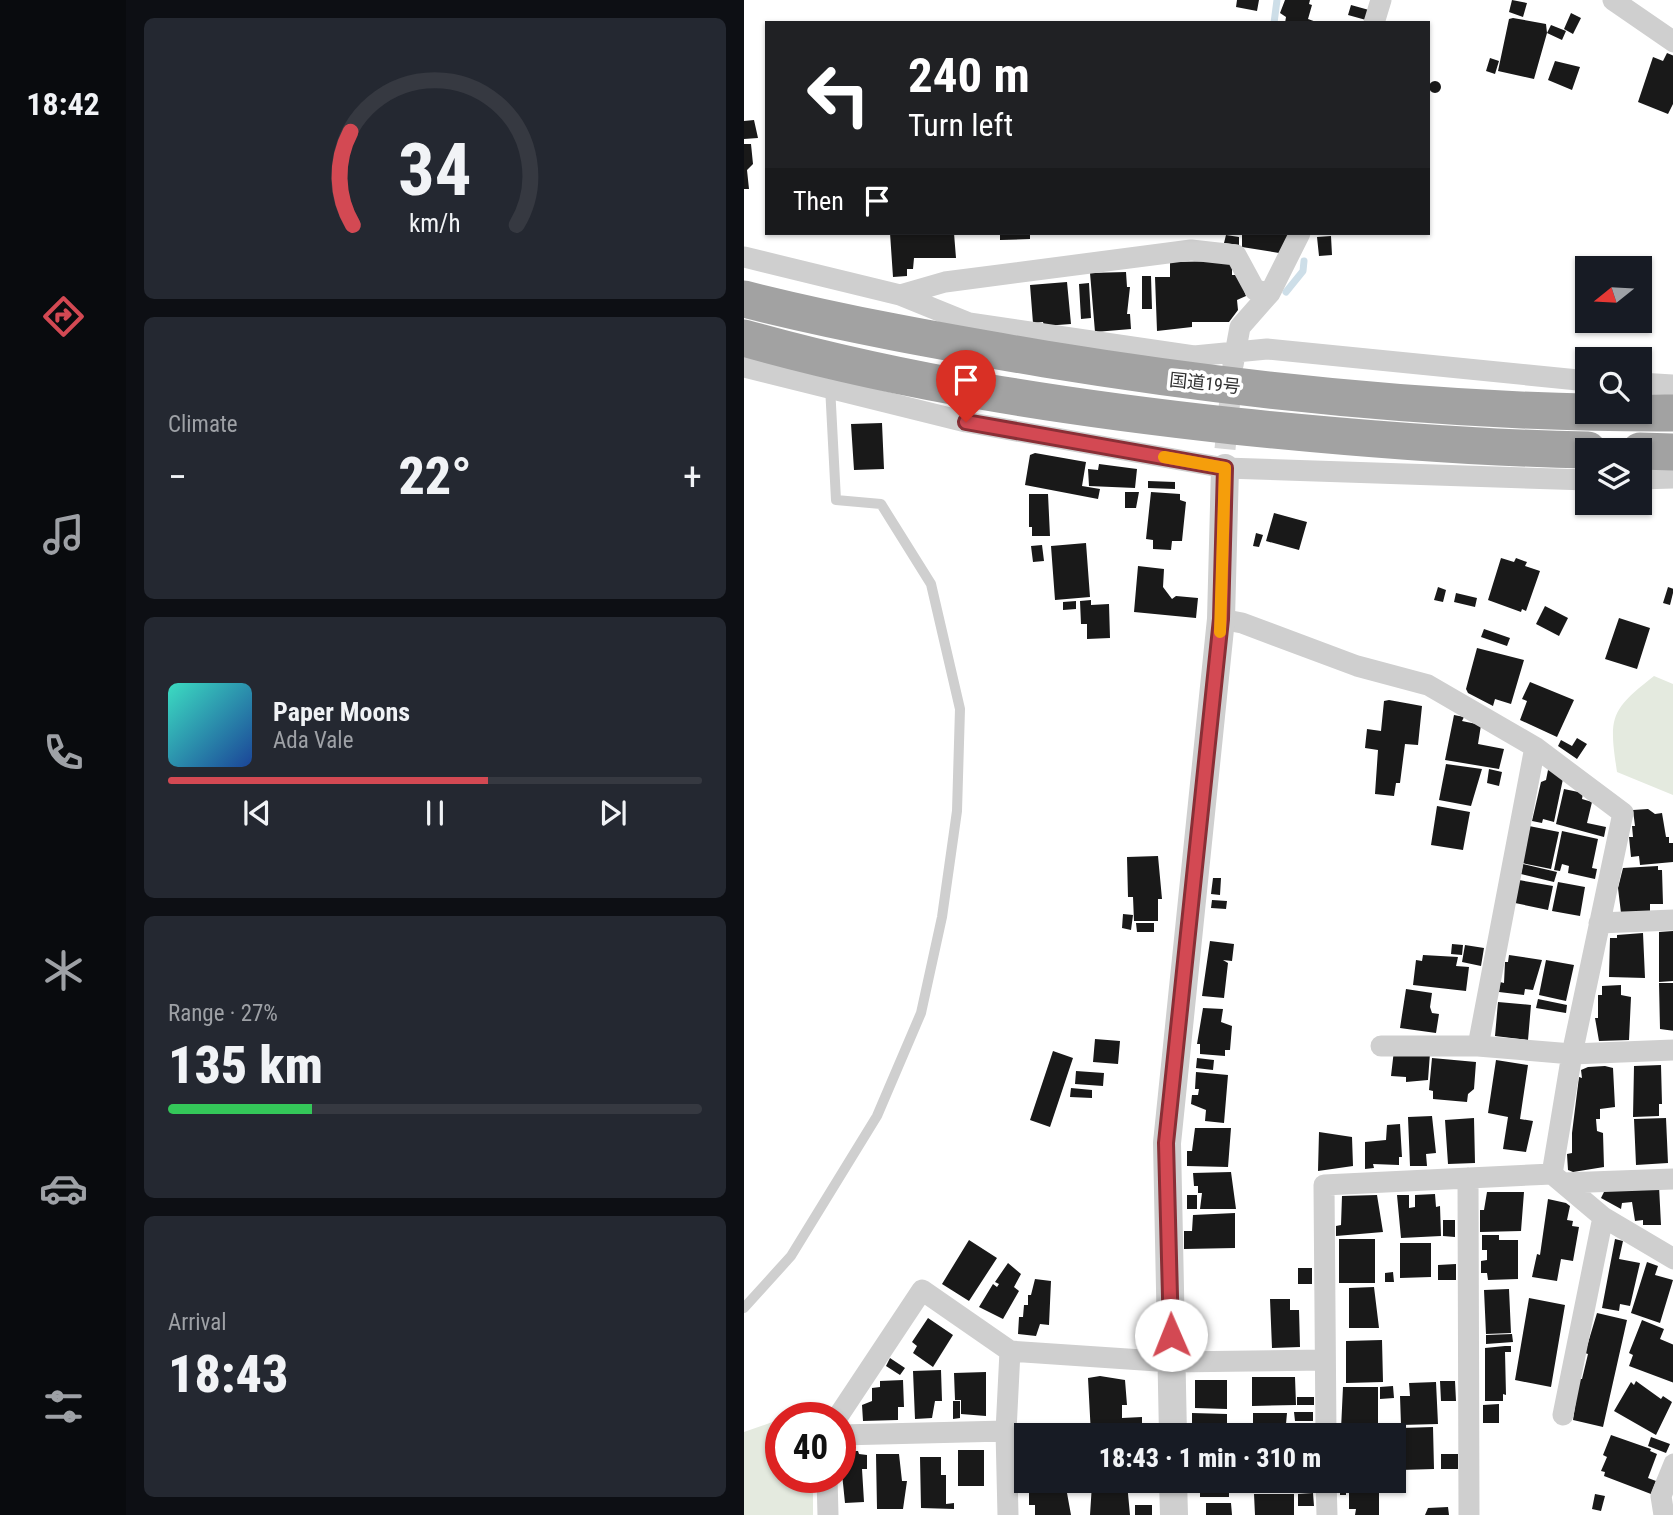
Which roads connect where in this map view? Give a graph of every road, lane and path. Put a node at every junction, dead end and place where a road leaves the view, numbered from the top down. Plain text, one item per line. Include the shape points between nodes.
1 (1380, 0) edge
2 (1613, 0) edge
3 (1375, 21) edge
4 (1673, 42) edge
5 (1299, 235) edge
6 (744, 257) edge
7 (1270, 293) junction
8 (900, 295) junction
9 (744, 299) edge
10 (744, 338) edge
11 (1233, 362) junction
12 (744, 367) edge
13 (1575, 380) edge
14 (1673, 385) edge
15 (830, 386) junction
16 (1652, 394) edge
17 (1652, 407) edge
18 (1575, 410) edge
19 (1673, 412) edge
20 (1575, 449) edge
21 (1652, 451) edge
22 (1673, 452) edge
23 (1225, 458) junction
24 (1673, 478) edge
25 (1575, 479) edge
26 (1652, 479) edge
27 (1221, 619) junction
28 (1535, 747) junction
29 (1673, 920) edge
30 (1599, 923) junction
31 (1380, 1046) dead end
32 (1478, 1046) junction
33 (1673, 1050) edge
34 (1572, 1054) junction
35 (1468, 1178) junction
36 (1558, 1178) junction
37 (1673, 1179) edge
38 (1603, 1217) junction
39 (1673, 1259) edge
40 (744, 1308) edge
41 (1010, 1351) junction
42 (1324, 1360) junction
43 (1172, 1363) junction
44 (848, 1402) edge
45 (1564, 1415) dead end
46 (1173, 1423) edge
47 (1326, 1423) edge
48 (1006, 1431) junction
49 (856, 1435) edge
50 (1673, 1464) edge
51 (827, 1493) edge
52 (1173, 1493) edge
53 (1326, 1493) edge
54 (828, 1515) edge
55 (1008, 1515) edge
56 (1173, 1515) edge
57 (1327, 1515) edge
58 (1469, 1515) edge
59 (1664, 1515) edge

1 - 3 street
2 - 4 street
5 - 7 street
6 - 8 street
7 - 8 street via 1256,290 1236,255 1191,250 945,282
7 - 11 street via 1240,327
8 - 11 street via 969,323
9 - 18 highway, 国道19号 via 968,346 1171,380 1377,401 1554,413
10 - 20 highway via 961,388 1145,416 1343,437
11 - 13 street via 1267,349
12 - 15 street
14 - 16 street
15 - 23 street via 966,422
15 - 40 lane via 836,500 881,504 931,584 960,709 957,811 942,917 916,1025 877,1116 791,1256
17 - 19 highway, 国道19号
21 - 22 highway
23 - 25 street
23 - 27 street
24 - 26 street
27 - 28 street via 1428,685
27 - 43 street via 1166,1143
28 - 30 street via 1623,813
28 - 32 street
29 - 30 street
30 - 34 street
31 - 32 street
32 - 34 street
33 - 34 street
34 - 36 street
35 - 36 street
35 - 42 street via 1324,1185
35 - 58 street
36 - 37 street
36 - 38 street
38 - 39 street
38 - 45 street
41 - 43 street
41 - 44 street via 922,1290
41 - 48 street
42 - 43 street
42 - 47 street
43 - 46 street
48 - 49 street
48 - 55 street
50 - 59 street via 1661,1496
51 - 54 street
52 - 56 street
53 - 57 street

